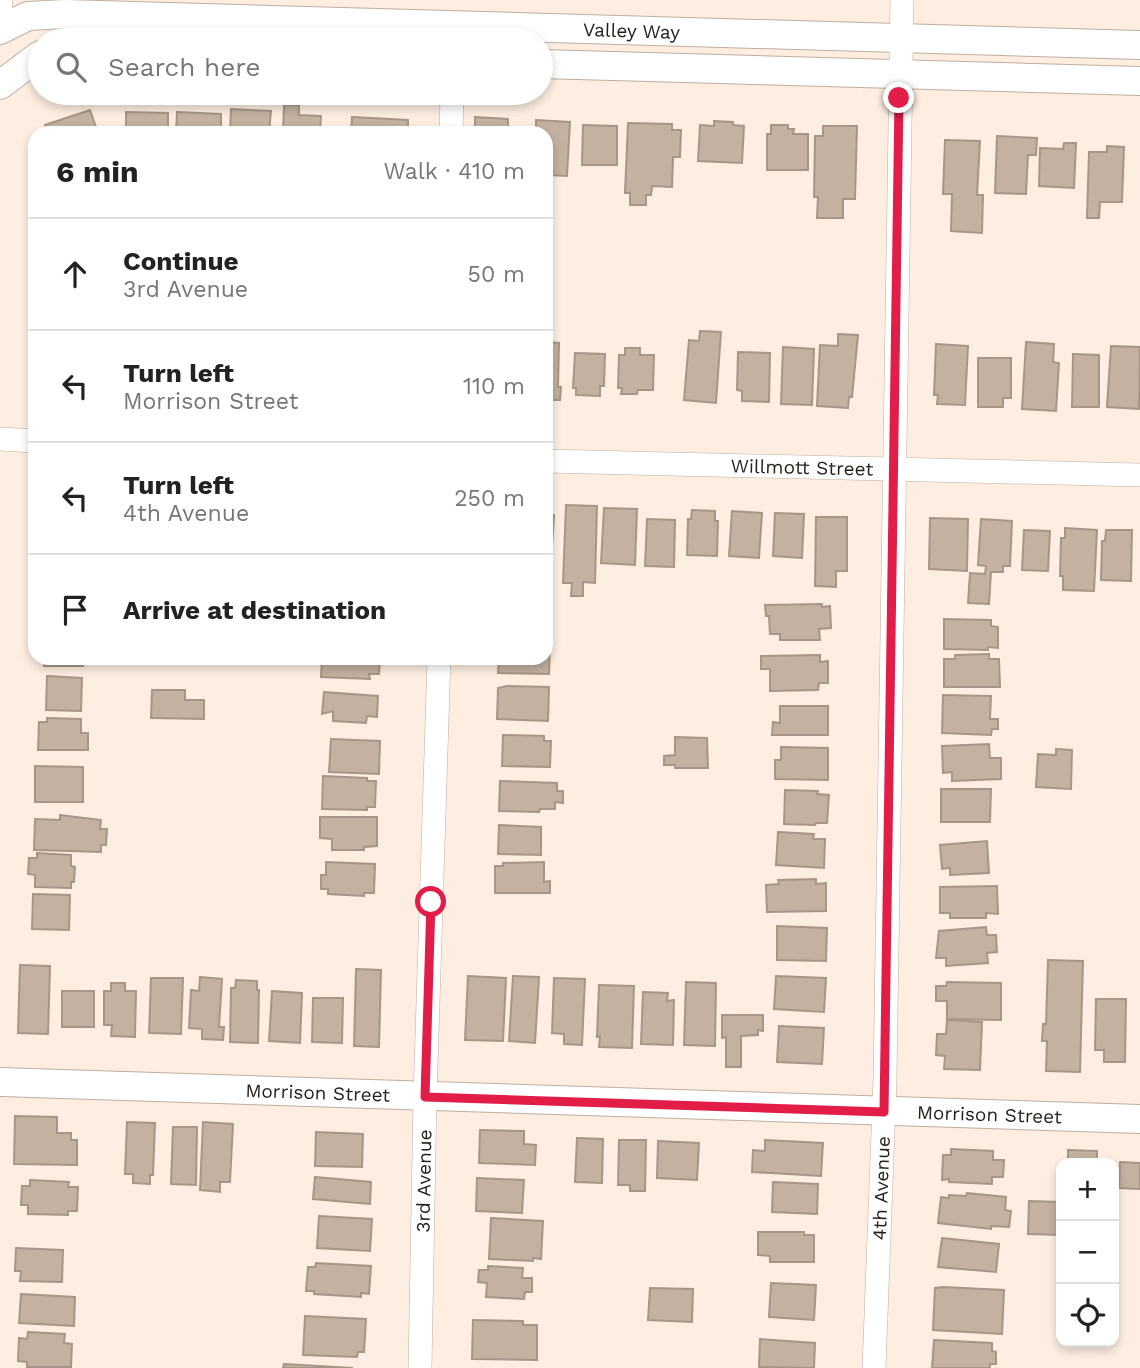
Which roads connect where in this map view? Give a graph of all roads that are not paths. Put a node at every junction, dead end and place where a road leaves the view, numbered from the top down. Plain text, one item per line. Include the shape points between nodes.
1 (1, 0) edge
2 (902, 0) edge
3 (0, 20) edge
4 (367, 28) edge
5 (0, 30) edge
6 (553, 33) edge
7 (901, 37) junction
8 (1140, 45) edge
9 (28, 64) edge
10 (553, 64) edge
11 (900, 74) junction
12 (1140, 81) edge
13 (0, 85) edge
14 (452, 105) edge
15 (451, 126) edge
16 (0, 439) edge
17 (28, 441) edge
18 (553, 461) edge
19 (893, 469) junction
20 (1140, 475) edge
21 (439, 665) edge
22 (0, 1082) edge
23 (425, 1097) junction
24 (884, 1112) junction
25 (1140, 1119) edge
26 (420, 1368) edge
27 (874, 1368) edge

1 - 3 street
2 - 7 street, 4th Avenue
4 - 5 street, Valley Way via 65,14 28,16
6 - 7 street, Valley Way
7 - 8 street, Valley Way
7 - 11 street, 4th Avenue
9 - 13 street
10 - 11 street, Valley Way
11 - 12 street, Valley Way
11 - 19 street, 4th Avenue
14 - 15 street
16 - 17 street
18 - 19 street, Willmott Street
19 - 20 street, Willmott Street
19 - 24 street, 4th Avenue
21 - 23 street, 3rd Avenue
22 - 23 street, Morrison Street
23 - 24 street, Morrison Street
23 - 26 street, 3rd Avenue
24 - 25 street, Morrison Street
24 - 27 street, 4th Avenue

